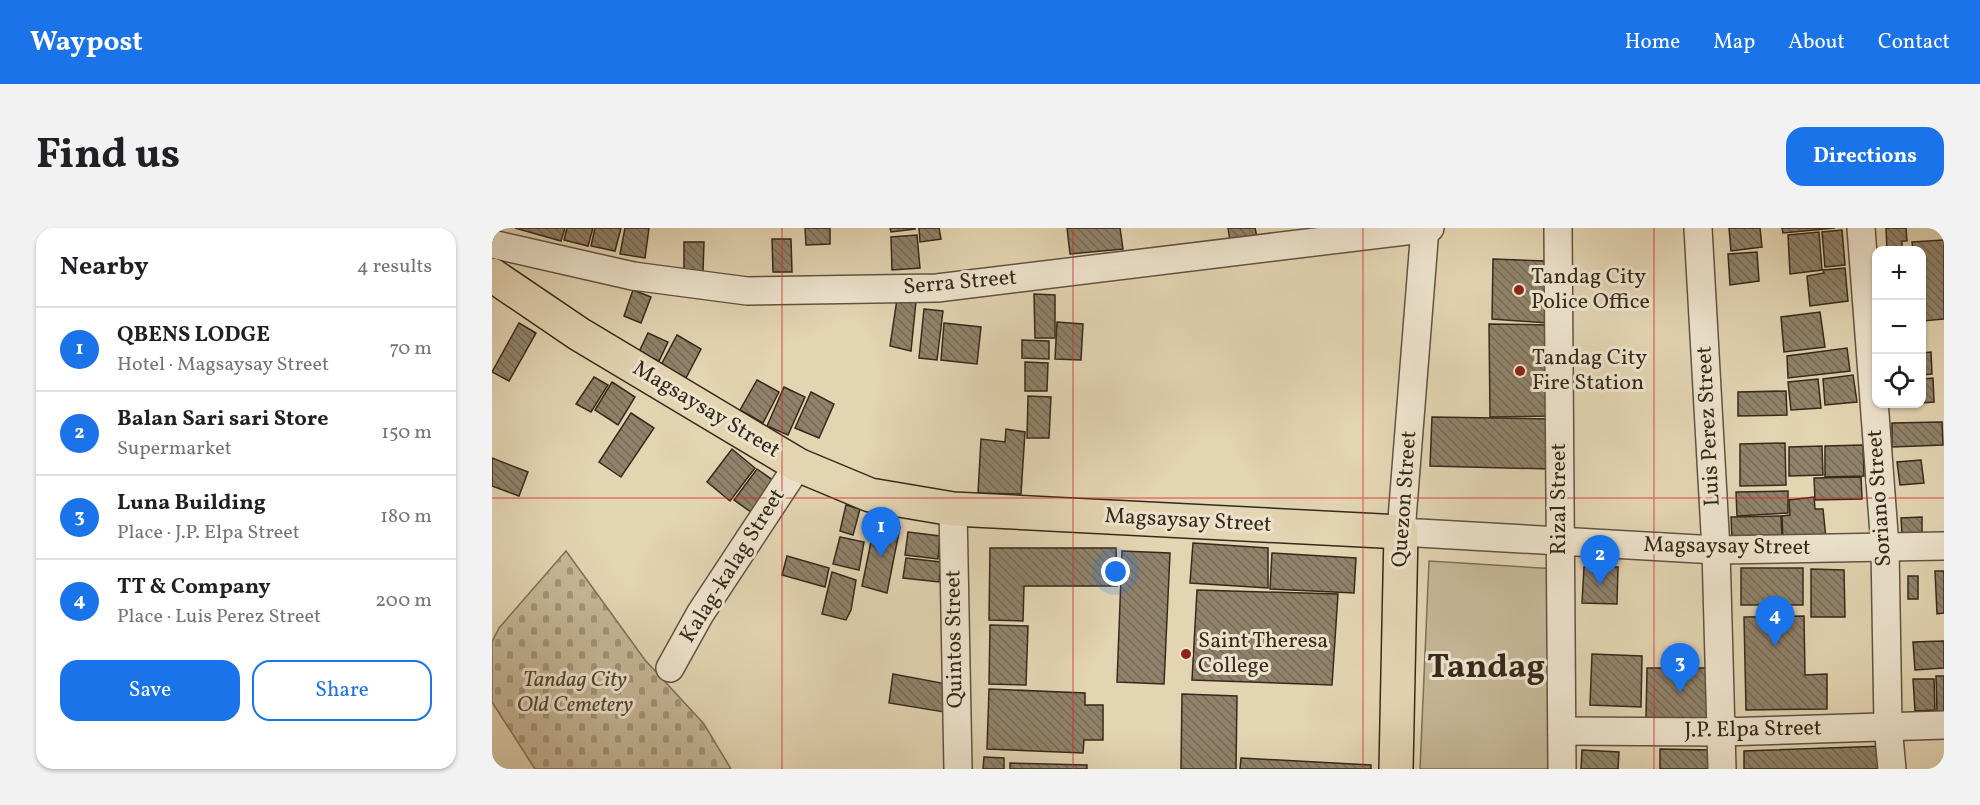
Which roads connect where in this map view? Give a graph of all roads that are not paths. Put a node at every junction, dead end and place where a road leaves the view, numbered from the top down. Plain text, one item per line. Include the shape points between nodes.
1 (1427, 228) edge
2 (1558, 228) edge
3 (1698, 228) edge
4 (1860, 228) edge
5 (492, 244) edge
6 (492, 275) edge
7 (798, 465) junction
8 (953, 509) junction
9 (1401, 532) junction
10 (1559, 543) junction
11 (1944, 546) edge
12 (1885, 547) junction
13 (1716, 550) junction
14 (669, 668) dead end
15 (1944, 725) edge
16 (1888, 726) junction
17 (1562, 731) junction
18 (1721, 732) junction
19 (958, 769) edge
20 (1396, 769) edge
21 (1562, 769) edge
22 (1722, 769) edge
23 (1892, 769) edge

1 - 5 street, Serra Street via 938,288 759,291 633,276
1 - 9 street, Quezon Street
2 - 10 street, Rizal Street
3 - 13 street, Luis Perez Street
4 - 12 street, Soriano Street
6 - 7 main road, Magsaysay Street via 579,334
7 - 8 main road, Magsaysay Street via 870,495
7 - 14 street, Kalag-kalag Street via 706,604
8 - 9 main road, Magsaysay Street
8 - 19 street, Quintos Street
9 - 10 street, Magsaysay Street
9 - 20 main road, Quezon Street
10 - 13 street, Magsaysay Street
10 - 17 street, Rizal Street
11 - 12 street, Magsaysay Street
12 - 13 street, Magsaysay Street
12 - 16 street, Soriano Street
13 - 18 street, Luis Perez Street
15 - 16 street, J.P. Elpa Street
16 - 18 street, J.P. Elpa Street
16 - 23 street, Soriano Street
17 - 18 street, J.P. Elpa Street
17 - 21 street, Rizal Street
18 - 22 street, Luis Perez Street

